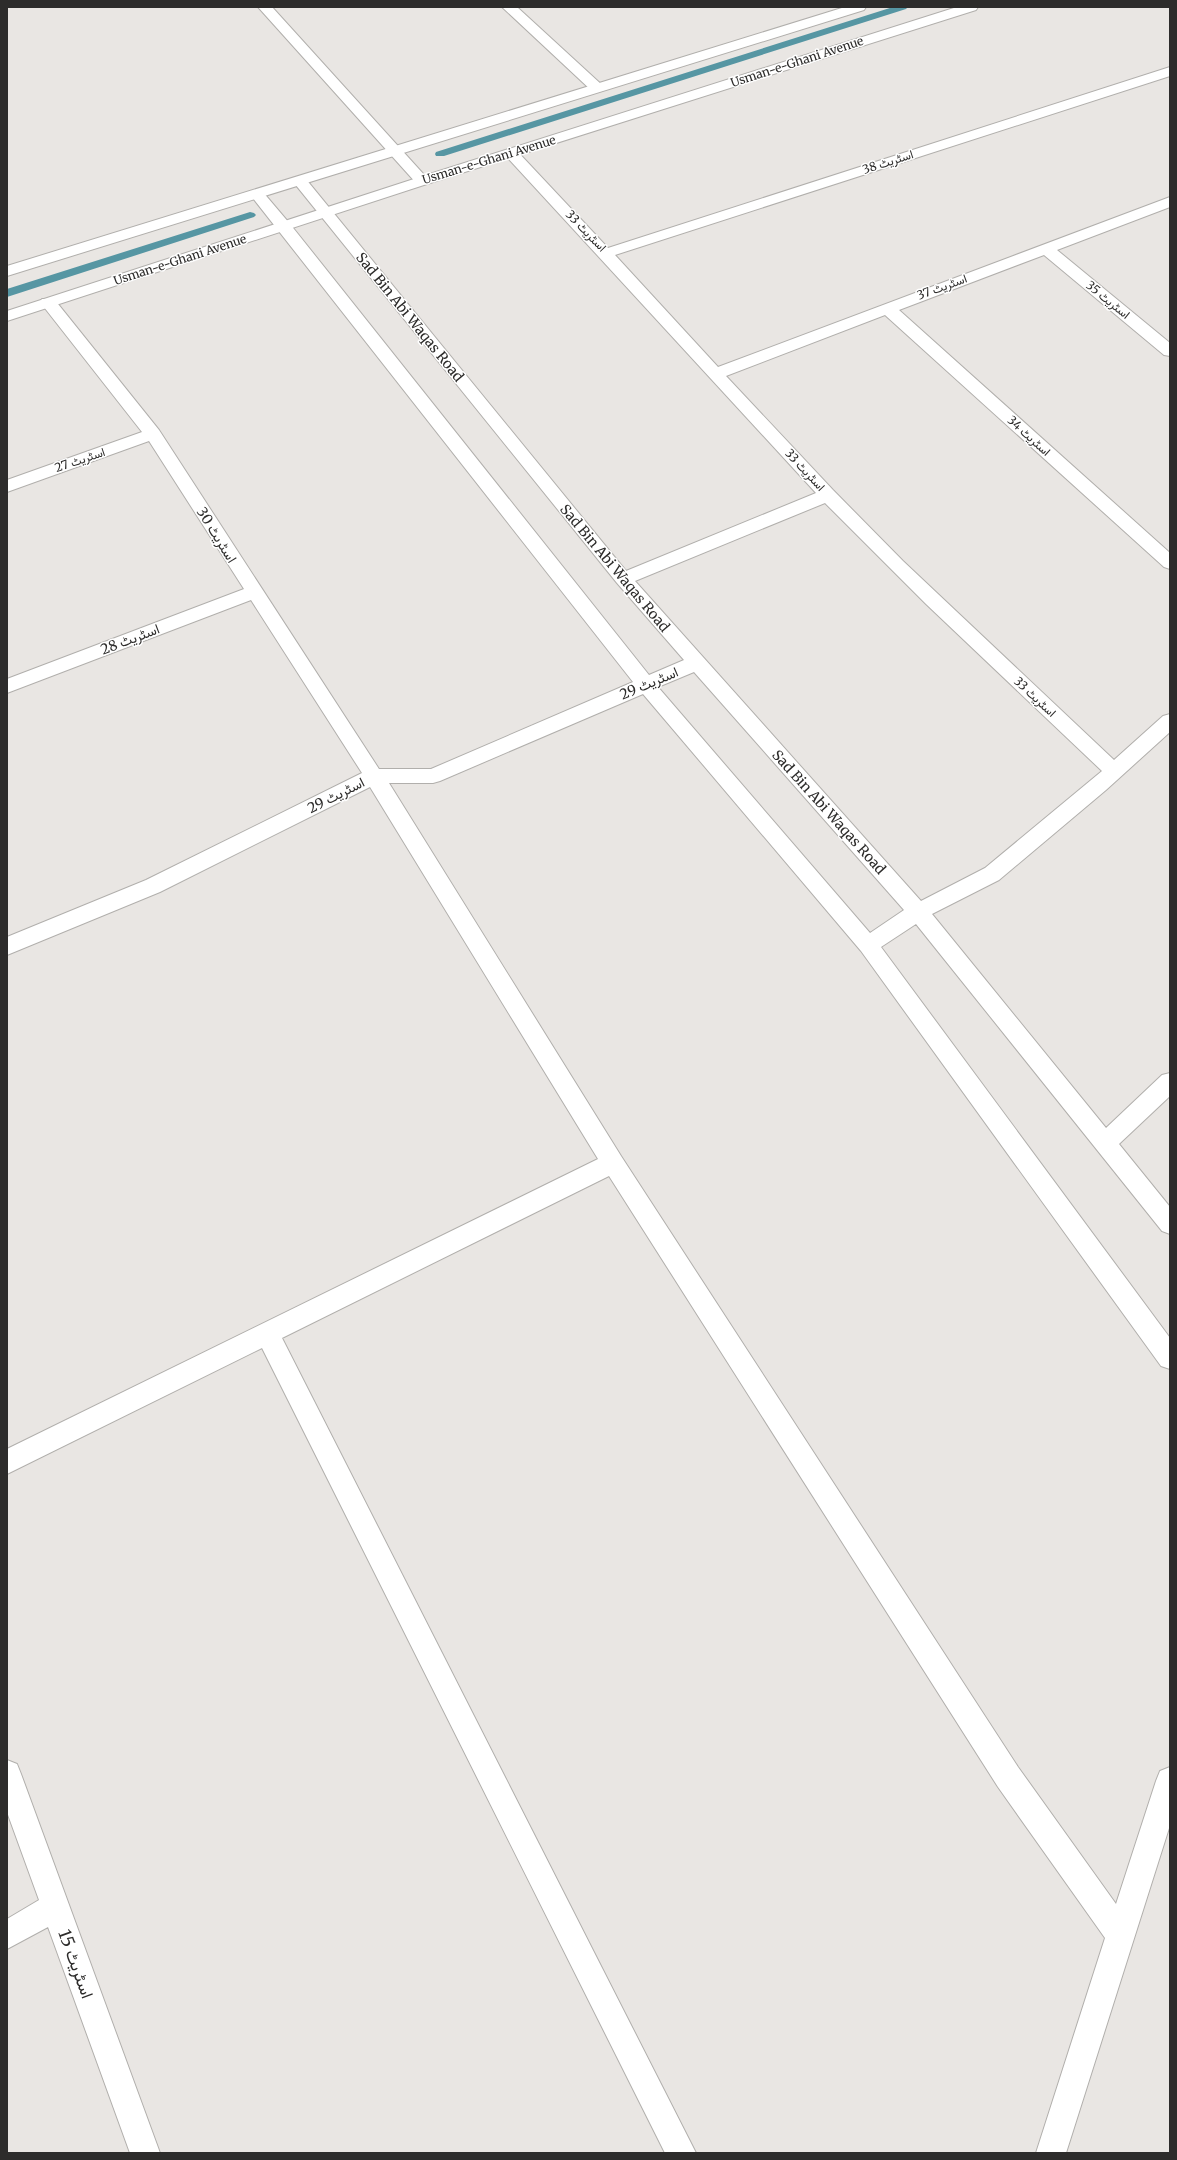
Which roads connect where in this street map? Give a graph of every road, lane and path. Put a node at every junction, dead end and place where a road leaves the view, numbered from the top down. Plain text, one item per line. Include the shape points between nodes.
1 (265, 7) edge
2 (509, 7) edge
3 (859, 7) edge
4 (971, 7) edge
5 (1170, 71) edge
6 (596, 88) junction
7 (394, 151) junction
8 (511, 153) junction
9 (300, 180) junction
10 (422, 181) junction
11 (257, 194) junction
12 (1170, 202) edge
13 (325, 213) junction
14 (285, 226) junction
15 (1046, 249) junction
16 (607, 253) junction
17 (7, 271) edge
18 (48, 302) junction
19 (887, 308) junction
20 (7, 316) edge
21 (1170, 351) edge
22 (715, 374) junction
23 (153, 434) junction
24 (7, 486) edge
25 (828, 495) junction
26 (1170, 563) edge
27 (623, 579) junction
28 (253, 592) junction
29 (696, 663) junction
30 (646, 685) junction
31 (7, 686) edge
32 (1170, 721) edge
33 (1114, 771) junction
34 (374, 776) junction
35 (918, 912) junction
36 (868, 945) junction
37 (7, 946) edge
38 (1170, 1082) edge
39 (1105, 1143) junction
40 (613, 1163) junction
41 (1170, 1224) edge
42 (267, 1333) junction
43 (1170, 1358) edge
44 (7, 1462) edge
45 (7, 1774) edge
46 (1170, 1782) edge
47 (55, 1908) junction
48 (7, 1935) edge
49 (1121, 1935) junction
50 (145, 2153) edge
51 (681, 2153) edge
52 (1051, 2153) edge

1 - 7 street
2 - 6 street
3 - 6 street
4 - 8 street, Usman-e-Ghani Avenue
5 - 16 street, اسٹریٹ 38
6 - 7 street
7 - 9 street
7 - 10 street
8 - 10 street, Usman-e-Ghani Avenue
8 - 16 street, اسٹریٹ 33
9 - 11 street
9 - 13 street, Sad Bin Abi Waqas Road
10 - 13 street, Usman-e-Ghani Avenue
11 - 14 street
11 - 17 street
12 - 15 street, اسٹریٹ 37
13 - 14 street, Usman-e-Ghani Avenue
13 - 27 street, Sad Bin Abi Waqas Road
14 - 18 street, Usman-e-Ghani Avenue
14 - 30 street
15 - 19 street, اسٹریٹ 37
15 - 21 street, اسٹریٹ 35
16 - 22 street, اسٹریٹ 33
18 - 20 street, Usman-e-Ghani Avenue
18 - 23 street, اسٹریٹ 30
19 - 22 street, اسٹریٹ 37
19 - 26 street, اسٹریٹ 34
22 - 25 street, اسٹریٹ 33
23 - 24 street, اسٹریٹ 27
23 - 28 street, اسٹریٹ 30
25 - 27 street
25 - 33 street, اسٹریٹ 33 via 933,601
27 - 29 street, Sad Bin Abi Waqas Road
28 - 31 street, اسٹریٹ 28
28 - 34 street, اسٹریٹ 30
29 - 30 street, اسٹریٹ 29
29 - 35 street, Sad Bin Abi Waqas Road
30 - 34 street, اسٹریٹ 29 via 433,776
30 - 36 street
32 - 33 street
33 - 35 street via 992,874
34 - 37 street, اسٹریٹ 29 via 153,886
34 - 40 street, اسٹریٹ 30
35 - 36 street
35 - 39 street, Sad Bin Abi Waqas Road
36 - 43 street
38 - 39 street
39 - 41 street, Sad Bin Abi Waqas Road
40 - 42 street
40 - 49 street, اسٹریٹ 30 via 1008,1776
42 - 44 street
42 - 51 street
45 - 47 street, اسٹریٹ 15
46 - 49 street
47 - 48 street
47 - 50 street, اسٹریٹ 15
49 - 52 street

